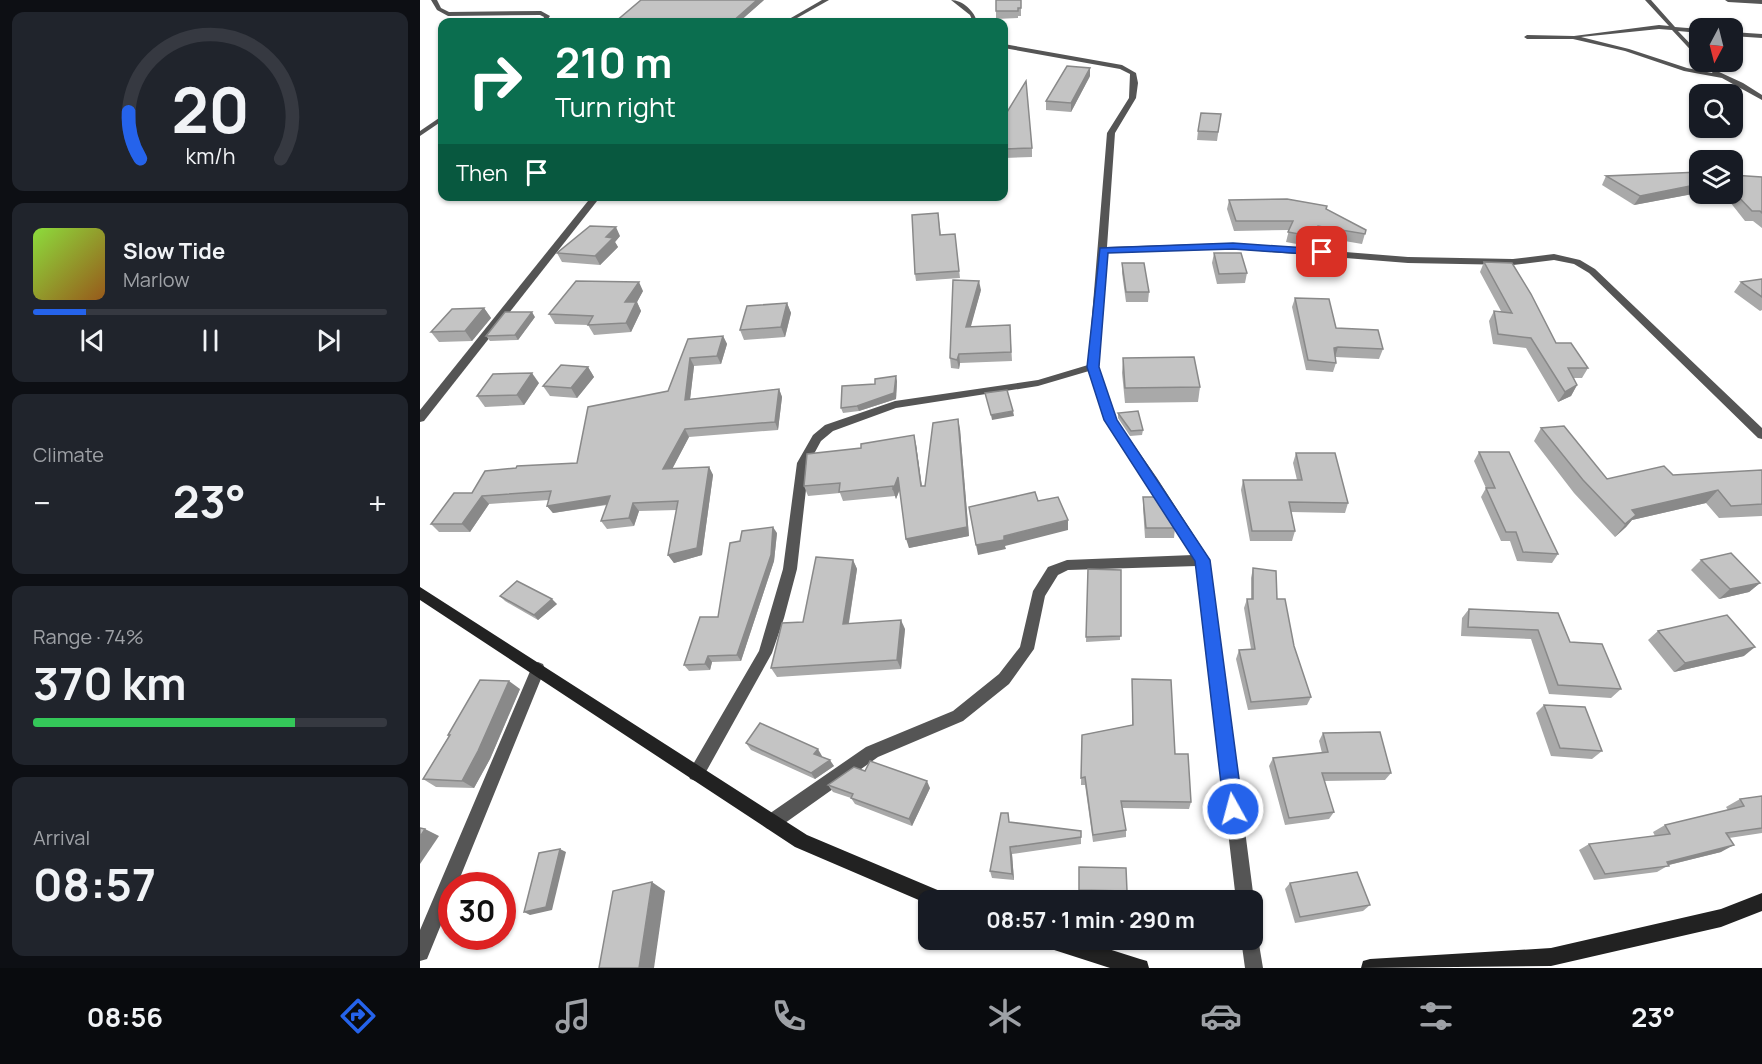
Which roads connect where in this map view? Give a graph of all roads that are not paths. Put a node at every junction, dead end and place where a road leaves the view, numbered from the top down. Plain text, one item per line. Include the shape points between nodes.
1 (434, 0) edge
2 (826, 0) edge
3 (954, 0) edge
4 (1648, 0) edge
5 (1728, 0) edge
6 (1762, 2) edge
7 (546, 18) edge
8 (794, 18) edge
9 (974, 18) edge
10 (1674, 29) junction
11 (1689, 30) edge
12 (1743, 35) edge
13 (1762, 36) edge
14 (1527, 37) dead end
15 (1574, 37) junction
16 (1689, 46) edge
17 (1008, 47) edge
18 (1715, 72) edge
19 (1720, 76) junction
20 (1741, 84) edge
21 (1743, 84) edge
22 (1761, 84) edge
23 (1743, 85) edge
24 (1762, 98) edge
25 (438, 121) edge
26 (420, 134) edge
27 (593, 201) edge
28 (1103, 250) junction
29 (1093, 367) junction
30 (420, 418) edge
31 (1762, 435) edge
32 (1203, 560) junction
33 (420, 592) edge
34 (538, 669) junction
35 (696, 772) junction
36 (772, 822) junction
37 (918, 890) edge
38 (1244, 890) edge
39 (1762, 902) edge
40 (1083, 950) edge
41 (1252, 950) edge
42 (420, 952) edge
43 (1140, 968) edge
44 (1254, 968) edge
45 (1370, 968) edge

1 - 7 street via 448,14 541,13
2 - 8 street
3 - 9 street
4 - 10 street
5 - 6 street
10 - 11 street
10 - 15 street via 1648,27
10 - 16 street
12 - 13 street
14 - 15 street
15 - 19 street
17 - 28 street via 1122,67 1133,73 1136,88 1131,104 1111,134
18 - 19 street
19 - 20 street
21 - 22 street
23 - 24 street
25 - 26 street
27 - 30 street
28 - 29 street
28 - 31 street via 1242,246 1408,260 1568,259 1592,270
29 - 32 street via 1111,420
29 - 35 street via 1038,383 895,405 828,428 817,438 803,463 789,569 765,653
32 - 36 street via 1067,564 1053,572 1038,595 1028,650 1004,680 958,716 872,752
32 - 38 street
33 - 34 street
34 - 35 street
34 - 42 street
35 - 36 street
36 - 37 street via 801,840
39 - 45 street via 1721,918 1551,957
40 - 43 street
41 - 44 street

